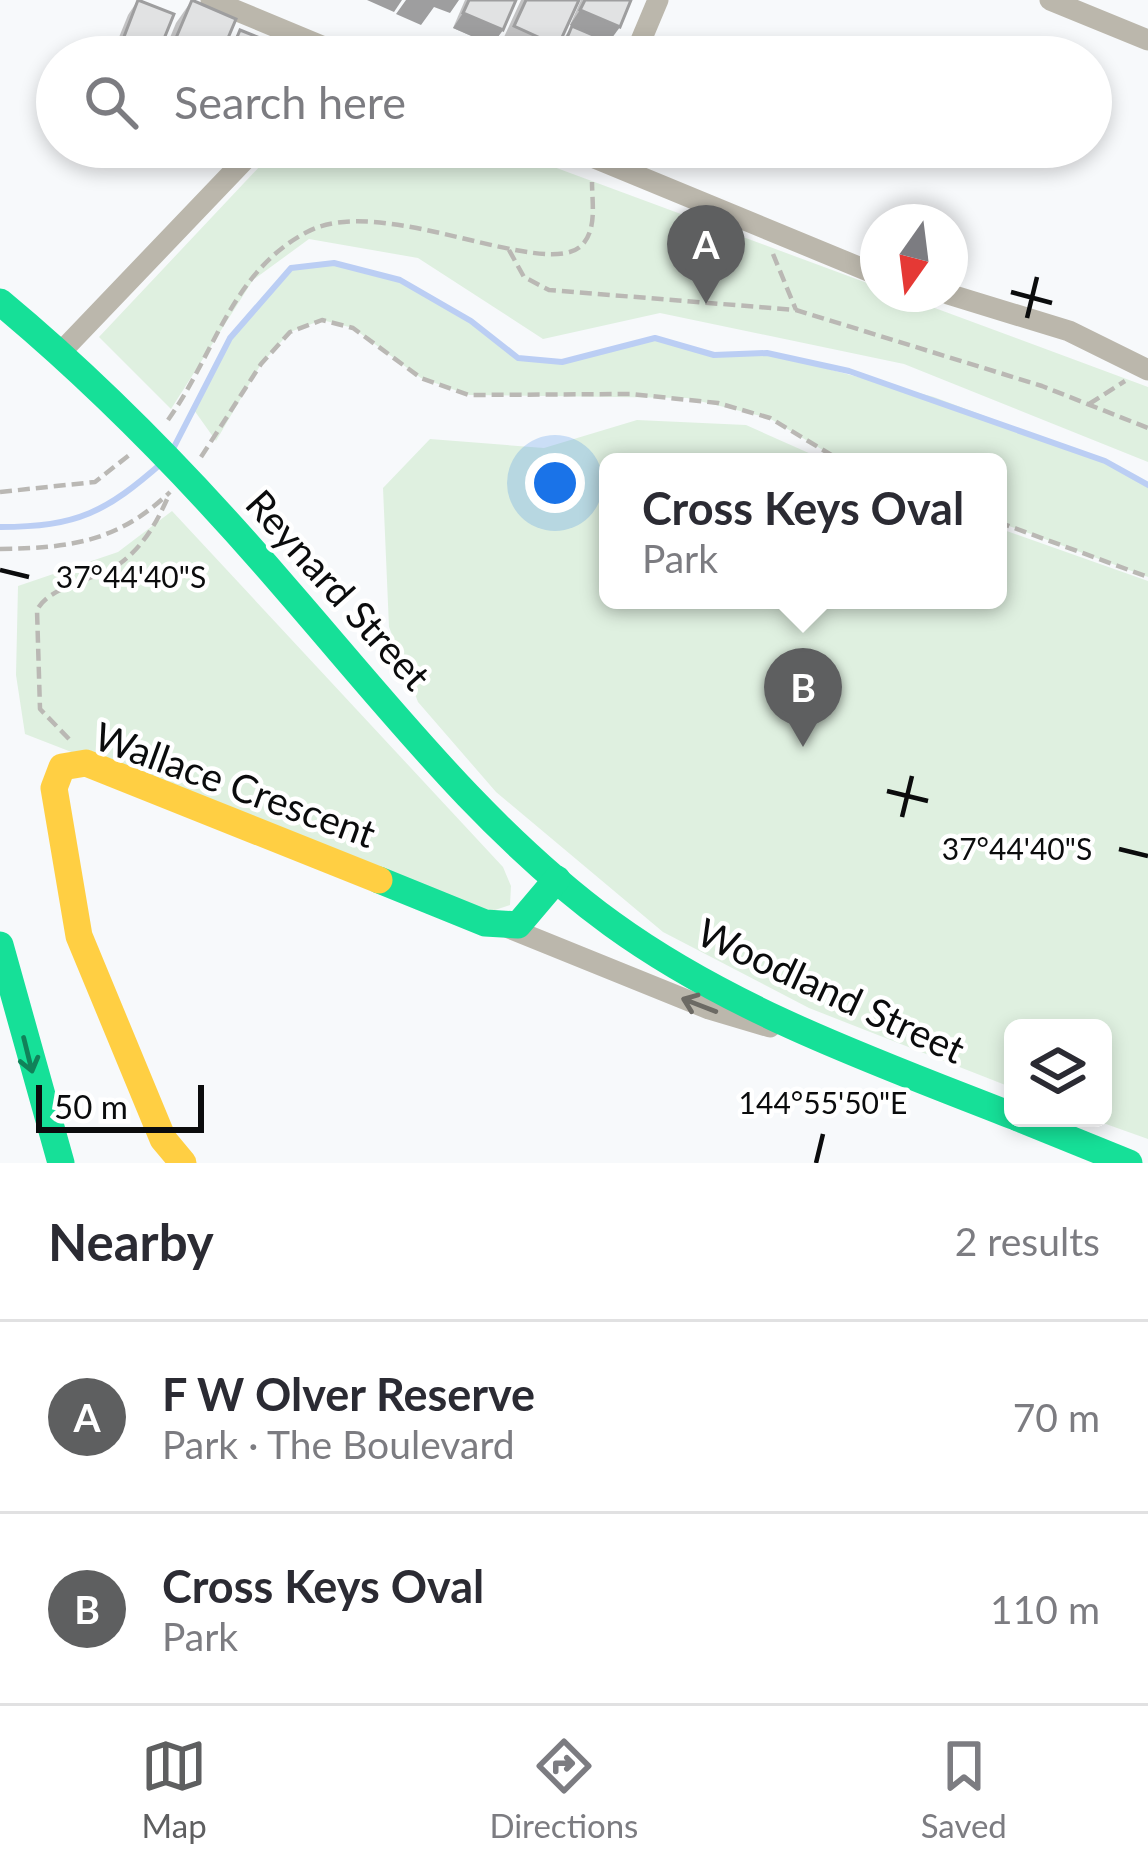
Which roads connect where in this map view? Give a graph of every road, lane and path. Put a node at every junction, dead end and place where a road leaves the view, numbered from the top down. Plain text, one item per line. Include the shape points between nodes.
1 (211, 0) edge
2 (658, 0) edge
3 (1050, 0) edge
4 (296, 36) edge
5 (643, 36) edge
6 (1148, 40) edge
7 (237, 168) edge
8 (594, 168) edge
9 (632, 168) edge
10 (509, 250) junction
11 (860, 267) edge
12 (778, 269) dead end
13 (968, 300) edge
14 (0, 302) edge
15 (796, 310) junction
16 (61, 353) junction
17 (1148, 370) edge
18 (1120, 382) dead end
19 (1089, 404) junction
20 (1148, 428) edge
21 (158, 433) dead end
22 (142, 445) dead end
23 (828, 453) edge
24 (201, 458) dead end
25 (0, 492) edge
26 (1007, 524) edge
27 (0, 549) edge
28 (1148, 577) edge
29 (68, 763) junction
30 (557, 878) junction
31 (509, 928) junction
32 (621, 929) joint
33 (0, 945) edge
34 (851, 1051) junction
35 (1004, 1113) edge
36 (1040, 1127) edge
37 (61, 1163) edge
38 (183, 1163) edge
39 (1129, 1163) edge

1 - 4 street
2 - 5 street
3 - 6 street
7 - 16 street
8 - 10 path via 592,222 581,247 566,254
9 - 11 street
10 - 15 path via 524,277 549,290
10 - 21 path via 396,220 312,228 243,284
12 - 15 path
13 - 17 street via 1070,332
14 - 16 main road, Reynard Street
15 - 19 path
16 - 30 main road, Reynard Street
18 - 19 path
19 - 20 path
22 - 25 path via 95,482
23 - 24 path via 770,418 718,403 631,394 469,395 421,378 353,328 322,320 290,332 261,364
26 - 28 path
27 - 29 path via 89,544 144,517 170,491 136,551 44,598 37,610 40,709 68,733
29 - 31 main road, Wallace Crescent via 86,763
29 - 38 main road, Wallace Crescent via 53,788 76,926 163,1139
30 - 31 main road via 532,914
30 - 32 main road, Reynard Street
34 -> 31 street, Wallace Crescent via 709,1009
32 - 34 main road, Woodland Street via 708,982
33 -> 37 main road
34 - 35 main road, Woodland Street
36 - 39 main road, Woodland Street

